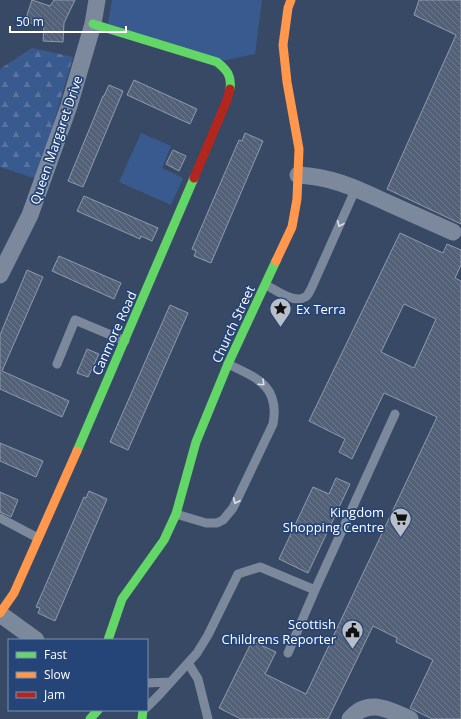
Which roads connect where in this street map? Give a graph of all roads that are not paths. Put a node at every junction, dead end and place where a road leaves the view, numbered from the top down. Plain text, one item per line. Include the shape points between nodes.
1 (97, 0) edge
2 (291, 0) edge
3 (93, 24) junction
4 (298, 175) junction
5 (356, 188) junction
6 (457, 234) edge
7 (0, 275) edge
8 (266, 285) junction
9 (125, 341) junction
10 (57, 364) dead end
11 (228, 364) junction
12 (395, 414) dead end
13 (176, 514) junction
14 (0, 518) edge
15 (38, 538) junction
16 (315, 590) junction
17 (0, 613) edge
18 (35, 639) edge
19 (108, 639) edge
20 (288, 653) dead end
21 (188, 663) junction
22 (170, 682) junction
23 (148, 684) edge
24 (148, 706) edge
25 (97, 711) edge
26 (90, 719) edge
27 (208, 719) edge
28 (350, 719) edge
29 (410, 719) edge

1 - 3 street, Queen Margaret Drive
2 - 4 street, Church Street via 283,45 299,149
3 - 7 street, Queen Margaret Drive via 69,106 30,215
3 - 9 street, Canmore Road via 217,62 227,69 231,78 227,100
4 - 5 street via 330,179
4 - 8 street, Church Street via 292,227
5 - 6 street
5 -> 8 lane via 307,297 299,300
8 - 11 street, Church Street
9 - 10 lane via 75,320
9 - 15 street, Canmore Road
11 - 13 street, Church Street via 196,442
11 -> 13 lane via 253,376 270,393 274,403 272,424 233,508 223,520 206,523
12 - 16 lane
13 - 19 street, Church Street via 164,540 122,599
14 - 15 lane
15 - 17 street, Canmore Road via 14,593
16 - 20 lane
16 - 21 lane via 260,567 238,574 208,635
17 - 18 street
21 - 22 lane
21 - 27 lane via 198,679
22 - 23 lane
22 - 24 lane
25 - 26 street
28 - 29 street via 358,710 376,707 386,708

